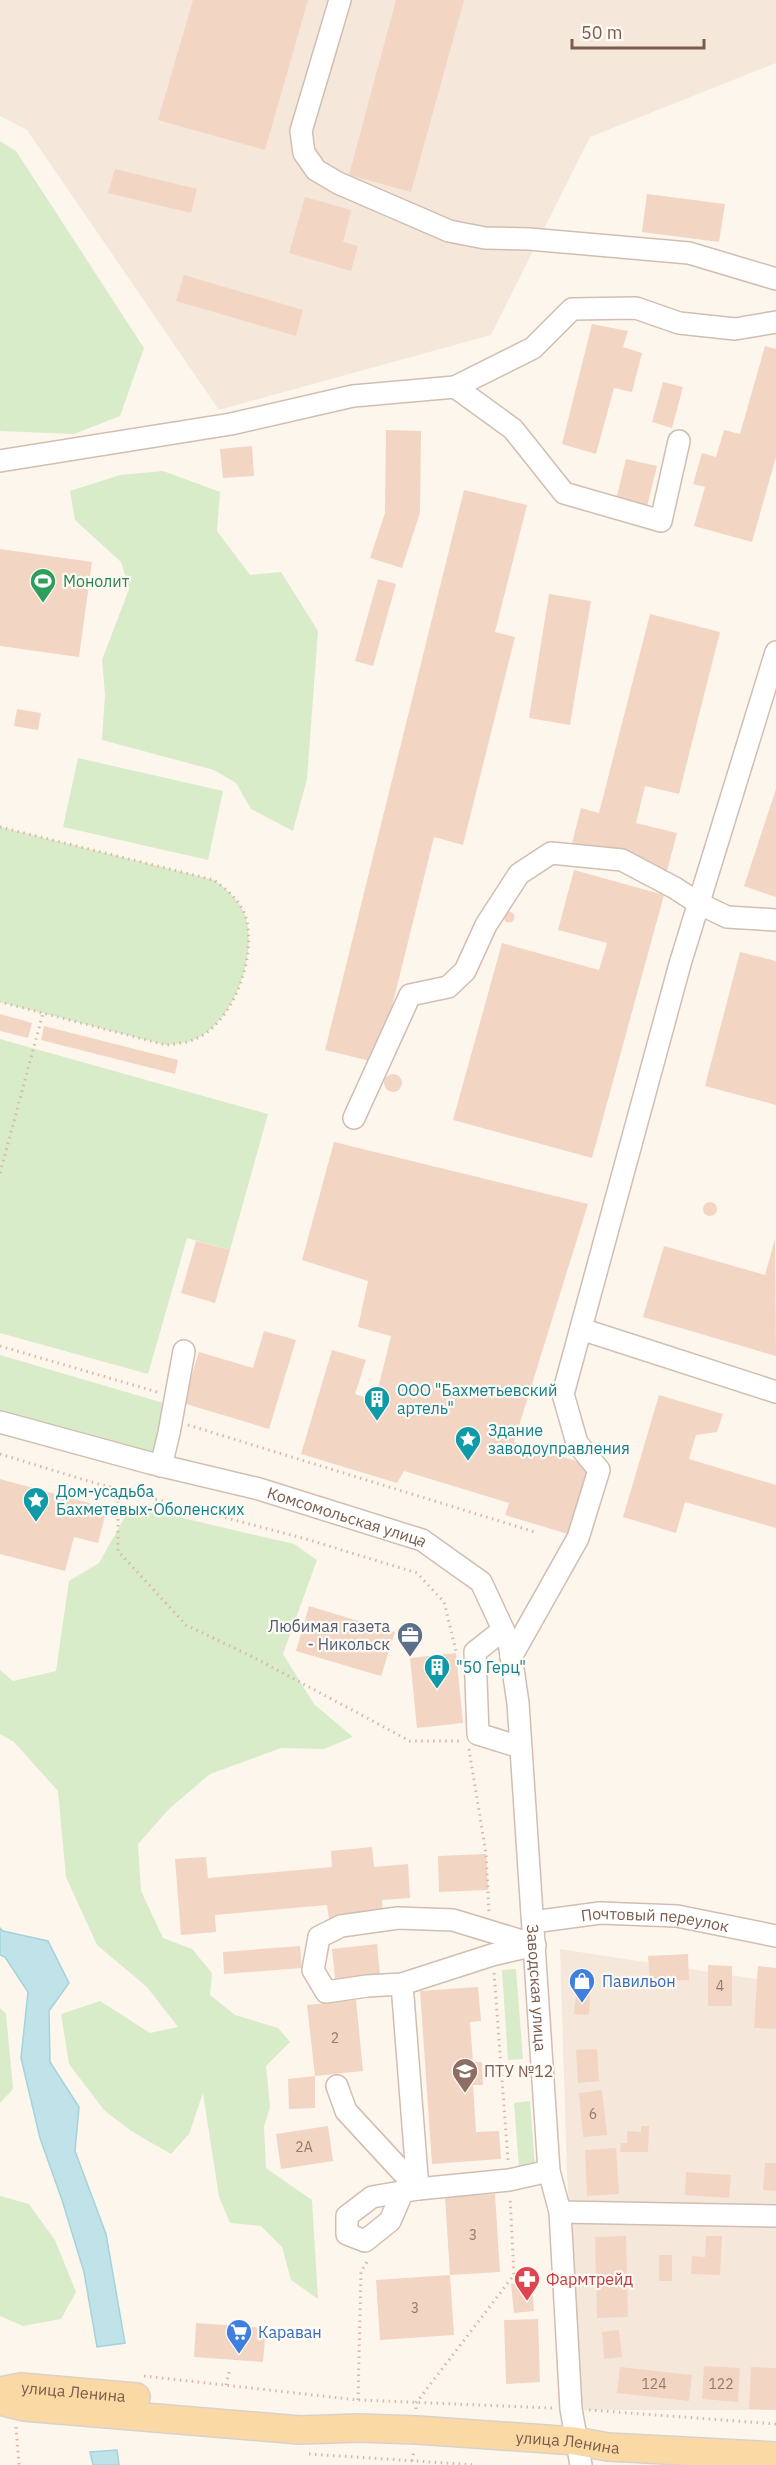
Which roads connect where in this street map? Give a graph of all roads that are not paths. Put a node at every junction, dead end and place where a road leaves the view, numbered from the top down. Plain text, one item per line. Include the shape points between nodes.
1 (340, 0) edge
2 (776, 279) edge
3 (776, 322) edge
4 (455, 387) junction
5 (679, 441) dead end
6 (0, 461) edge
7 (776, 652) edge
8 (698, 903) junction
9 (776, 920) edge
10 (354, 1118) dead end
11 (581, 1329) junction
12 (184, 1351) dead end
13 (776, 1392) edge
14 (0, 1422) edge
15 (161, 1466) junction
16 (508, 1643) junction
17 (520, 1747) junction
18 (533, 1922) junction
19 (776, 1936) edge
20 (535, 1945) junction
21 (402, 1984) junction
22 (337, 2086) dead end
23 (549, 2171) junction
24 (411, 2190) junction
25 (560, 2212) junction
26 (776, 2216) edge
27 (0, 2391) edge
28 (0, 2401) edge
29 (359, 2428) junction
30 (578, 2453) edge
31 (776, 2456) edge

1 - 2 street via 301,131 304,153 316,170 449,231 485,238 689,253
3 - 4 street via 735,329 680,323 636,308 572,309 533,348
4 - 5 street via 513,429 564,493 661,521
4 - 6 street via 353,396 231,424
7 - 8 street
8 - 9 street via 727,917
8 - 10 street via 622,860 551,853 519,874 486,925 465,970 448,987 410,995
8 - 11 street
11 - 13 street
11 - 16 street via 564,1394 577,1443 599,1470 578,1538
12 - 15 street
14 - 15 street, Комсомольская улица
15 - 16 street, Комсомольская улица via 259,1489 422,1540 481,1582
16 - 17 street, Заводская улица via 518,1703
16 - 17 street via 475,1652 478,1734
17 - 18 street, Заводская улица
18 - 19 street, Почтовый переулок via 600,1914 677,1916
18 - 20 street, Заводская улица
20 - 21 street
20 - 21 street via 453,1920 398,1918 341,1926 319,1937 313,1970 326,1992
20 - 23 street, Заводская улица
21 - 24 street
22 - 24 street via 346,2111
23 - 24 street via 509,2180
23 - 25 street, Заводская улица
25 - 26 street
25 - 30 street, Заводская улица via 571,2409
27 - 29 main road, улица Ленина via 21,2387 305,2412
28 - 29 main road, улица Ленина via 24,2407 300,2430
29 - 30 main road, улица Ленина
30 - 31 main road, улица Ленина via 608,2447

